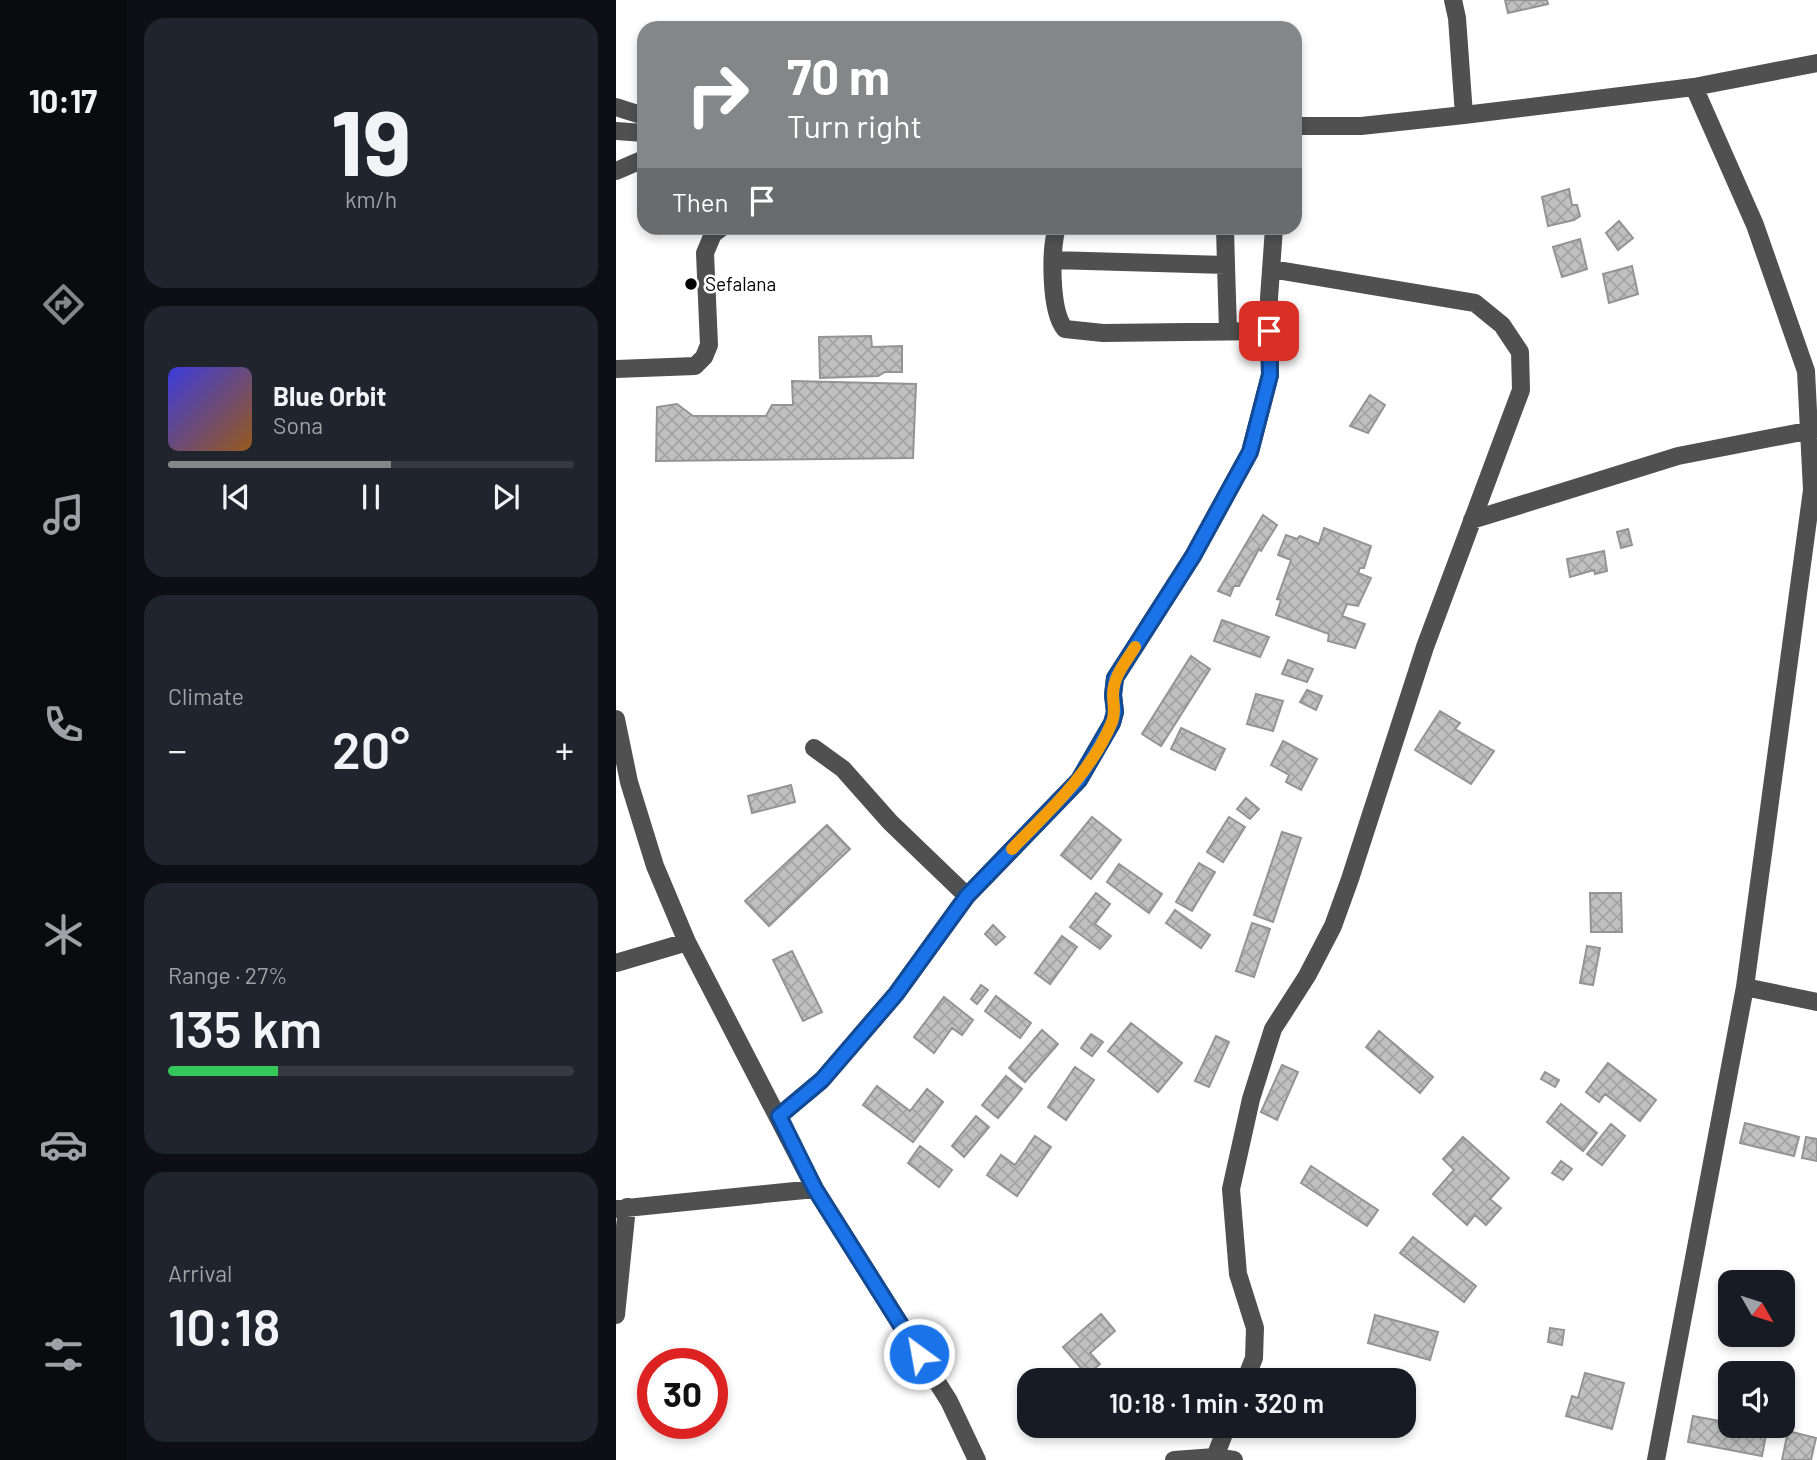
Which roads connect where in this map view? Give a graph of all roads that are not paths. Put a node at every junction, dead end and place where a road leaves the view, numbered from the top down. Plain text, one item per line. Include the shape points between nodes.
1 (1453, 0) edge
2 (1817, 63) edge
3 (1694, 87) junction
4 (616, 107) edge
5 (637, 114) edge
6 (1464, 115) junction
7 (1302, 126) edge
8 (616, 131) edge
9 (637, 132) edge
10 (637, 162) edge
11 (616, 171) edge
12 (713, 235) edge
13 (1056, 235) edge
14 (1225, 235) edge
15 (1273, 235) edge
16 (1054, 260) junction
17 (1226, 265) junction
18 (1271, 269) junction
19 (1228, 331) junction
20 (1269, 331) junction
21 (616, 369) edge
22 (1813, 430) edge
23 (1472, 520) junction
24 (616, 719) edge
25 (814, 748) dead end
26 (967, 896) junction
27 (687, 942) junction
28 (616, 963) edge
29 (1745, 987) junction
30 (1817, 1002) edge
31 (779, 1116) junction
32 (815, 1189) junction
33 (621, 1208) edge
34 (616, 1315) edge
35 (1250, 1368) edge
36 (1222, 1438) edge
37 (1215, 1457) junction
38 (977, 1460) edge
39 (1174, 1460) edge
40 (1234, 1460) edge
41 (1656, 1460) edge

1 - 6 street
2 - 3 street
3 - 6 street
3 - 22 street via 1755,225 1806,371
4 - 5 street
6 - 7 street via 1361,126
8 - 9 street
10 - 11 street
12 - 21 street via 705,253 709,345 704,357 695,366
13 - 16 street
14 - 17 street
15 - 18 street
16 - 17 street
16 - 19 street via 1059,322 1065,329 1103,333
17 - 19 street
18 - 20 street
18 - 23 street via 1475,303 1502,325 1520,352 1521,390
19 - 20 street
20 - 26 street via 1270,375 1250,452 1193,556 1115,678 1112,723 1079,780
22 - 23 street via 1678,456
22 - 29 street via 1812,490
23 - 35 street via 1333,926 1273,1029 1251,1099 1231,1189 1238,1274 1255,1328
24 - 27 street via 654,866
25 - 26 street via 844,769 890,822
26 - 31 street via 896,994 822,1080
27 - 28 street
27 - 31 street
29 - 30 street
29 - 41 street
31 - 32 street
32 - 33 street
32 - 38 street via 949,1401
33 - 34 street
36 - 37 street
37 - 39 street
37 - 40 street

